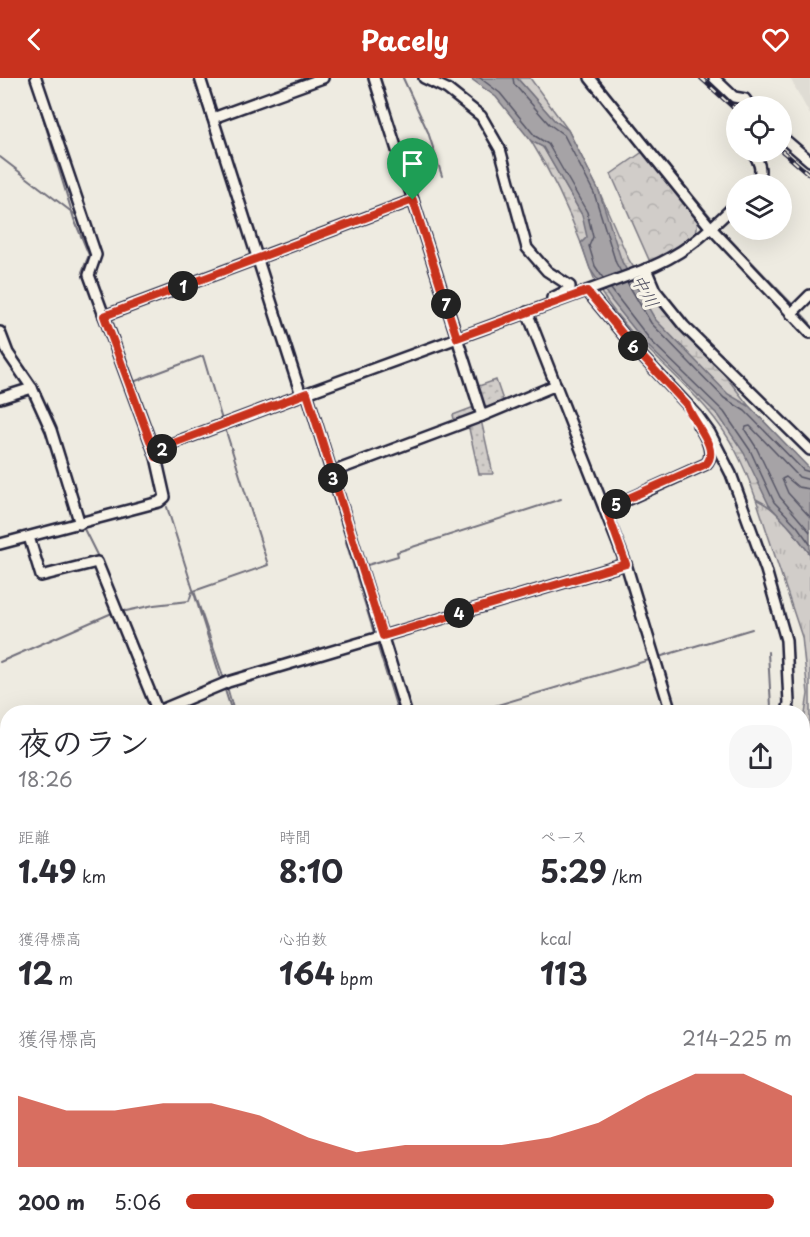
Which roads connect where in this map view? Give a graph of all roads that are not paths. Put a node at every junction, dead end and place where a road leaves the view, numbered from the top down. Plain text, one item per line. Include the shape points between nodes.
1 (36, 78) edge
2 (200, 78) edge
3 (323, 78) edge
4 (374, 78) edge
5 (424, 78) edge
6 (590, 78) edge
7 (714, 78) edge
8 (733, 96) edge
9 (213, 118) junction
10 (792, 146) edge
11 (810, 161) edge
12 (413, 200) junction
13 (726, 214) edge
14 (711, 228) junction
15 (258, 258) junction
16 (643, 270) junction
17 (590, 290) junction
18 (810, 295) edge
19 (545, 306) junction
20 (527, 312) junction
21 (791, 314) junction
22 (104, 316) junction
23 (0, 333) edge
24 (810, 333) edge
25 (457, 338) junction
26 (556, 386) junction
27 (32, 388) junction
28 (304, 394) junction
29 (0, 398) edge
30 (687, 405) junction
31 (482, 416) junction
32 (810, 450) edge
33 (156, 457) junction
34 (332, 472) junction
35 (606, 508) junction
36 (80, 524) junction
37 (29, 537) junction
38 (0, 544) edge
39 (626, 564) junction
40 (383, 636) junction
41 (154, 705) edge
42 (173, 705) edge
43 (404, 705) edge
44 (669, 705) edge
45 (789, 705) edge

1 - 22 street via 96,255 89,275
2 - 9 street
3 - 9 street
4 - 12 street
5 - 19 street via 447,89 481,116 500,149 527,248 547,271 570,286 547,300
6 - 14 street
7 - 8 street
9 - 15 street
10 - 11 street
12 - 15 street
12 - 25 street
13 - 14 street
14 - 16 street via 687,249
14 - 21 street
15 - 22 street
15 - 28 street
16 - 17 street
16 - 32 street via 684,326
17 - 19 street
17 - 30 street via 637,351
18 - 21 street
19 - 20 street
20 - 25 street
20 - 26 street
21 - 24 street
22 - 33 street
23 - 27 street via 8,353
25 - 28 street
25 - 31 street
26 - 31 street
26 - 35 street
27 - 29 street
27 - 36 street via 51,430
28 - 33 street via 163,447
28 - 34 street
30 - 35 street via 702,430 710,460
30 - 45 street via 710,433 731,474 766,570 786,640
31 - 34 street
33 - 36 street via 165,497
34 - 40 street
35 - 39 street
36 - 37 street
37 - 38 street
37 - 41 street via 41,576 98,562
39 - 40 street
39 - 44 street
40 - 42 street via 224,683
40 - 43 street

